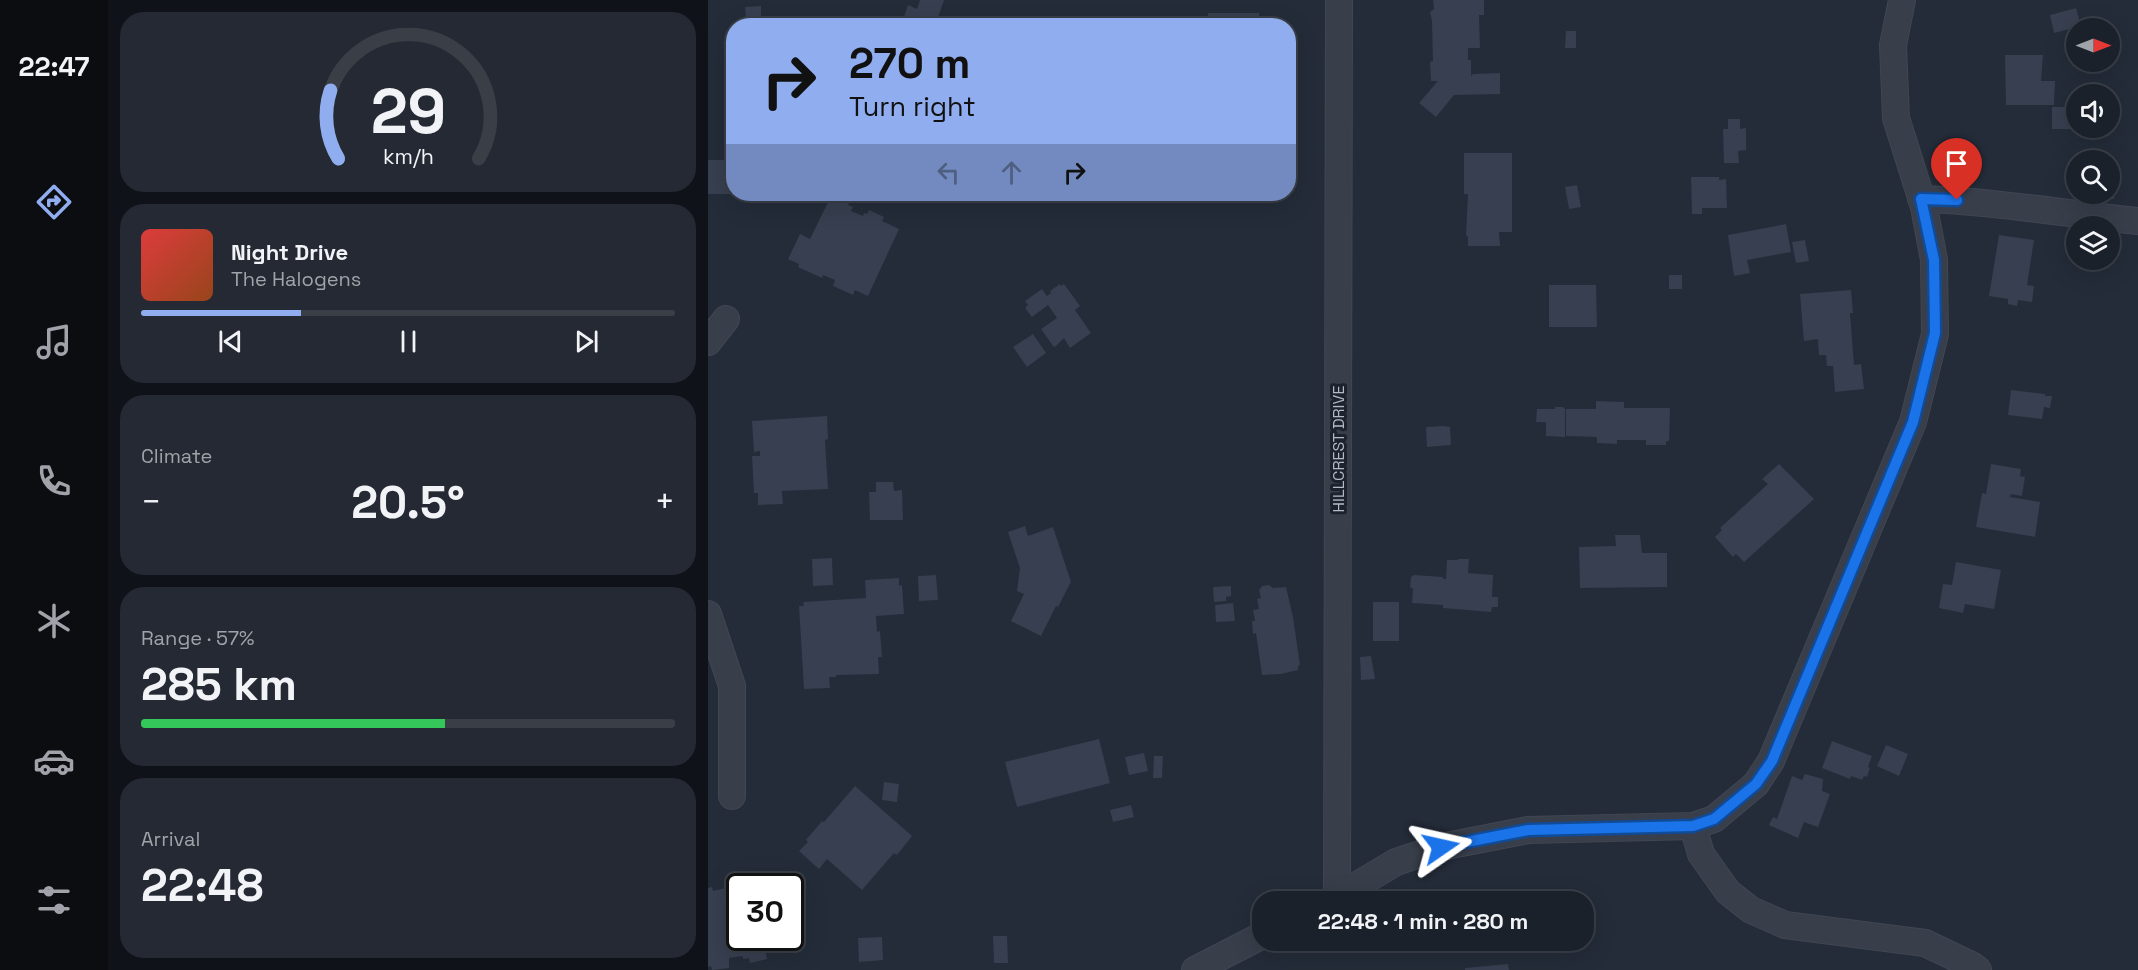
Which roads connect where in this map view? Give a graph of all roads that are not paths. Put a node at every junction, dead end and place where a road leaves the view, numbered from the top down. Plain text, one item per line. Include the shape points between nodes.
1 (1339, 0) edge
2 (1902, 0) edge
3 (1921, 199) junction
4 (2138, 221) edge
5 (726, 319) dead end
6 (708, 342) edge
7 (708, 614) edge
8 (732, 796) dead end
9 (1693, 826) junction
10 (1333, 891) edge
11 (1347, 891) edge
12 (1252, 941) edge
13 (1195, 970) edge
14 (1978, 970) edge

1 - 10 street, HILLCREST DRIVE
2 - 3 street via 1893,45 1896,118
3 - 4 street via 1974,201
3 - 9 street via 1934,260 1935,333 1913,422 1772,761 1756,784 1714,819
5 - 6 street
7 - 8 street via 732,686
9 - 11 street via 1528,830 1441,847 1396,862
9 - 14 street via 1701,854 1728,892 1750,910 1785,925 1925,943
12 - 13 street

